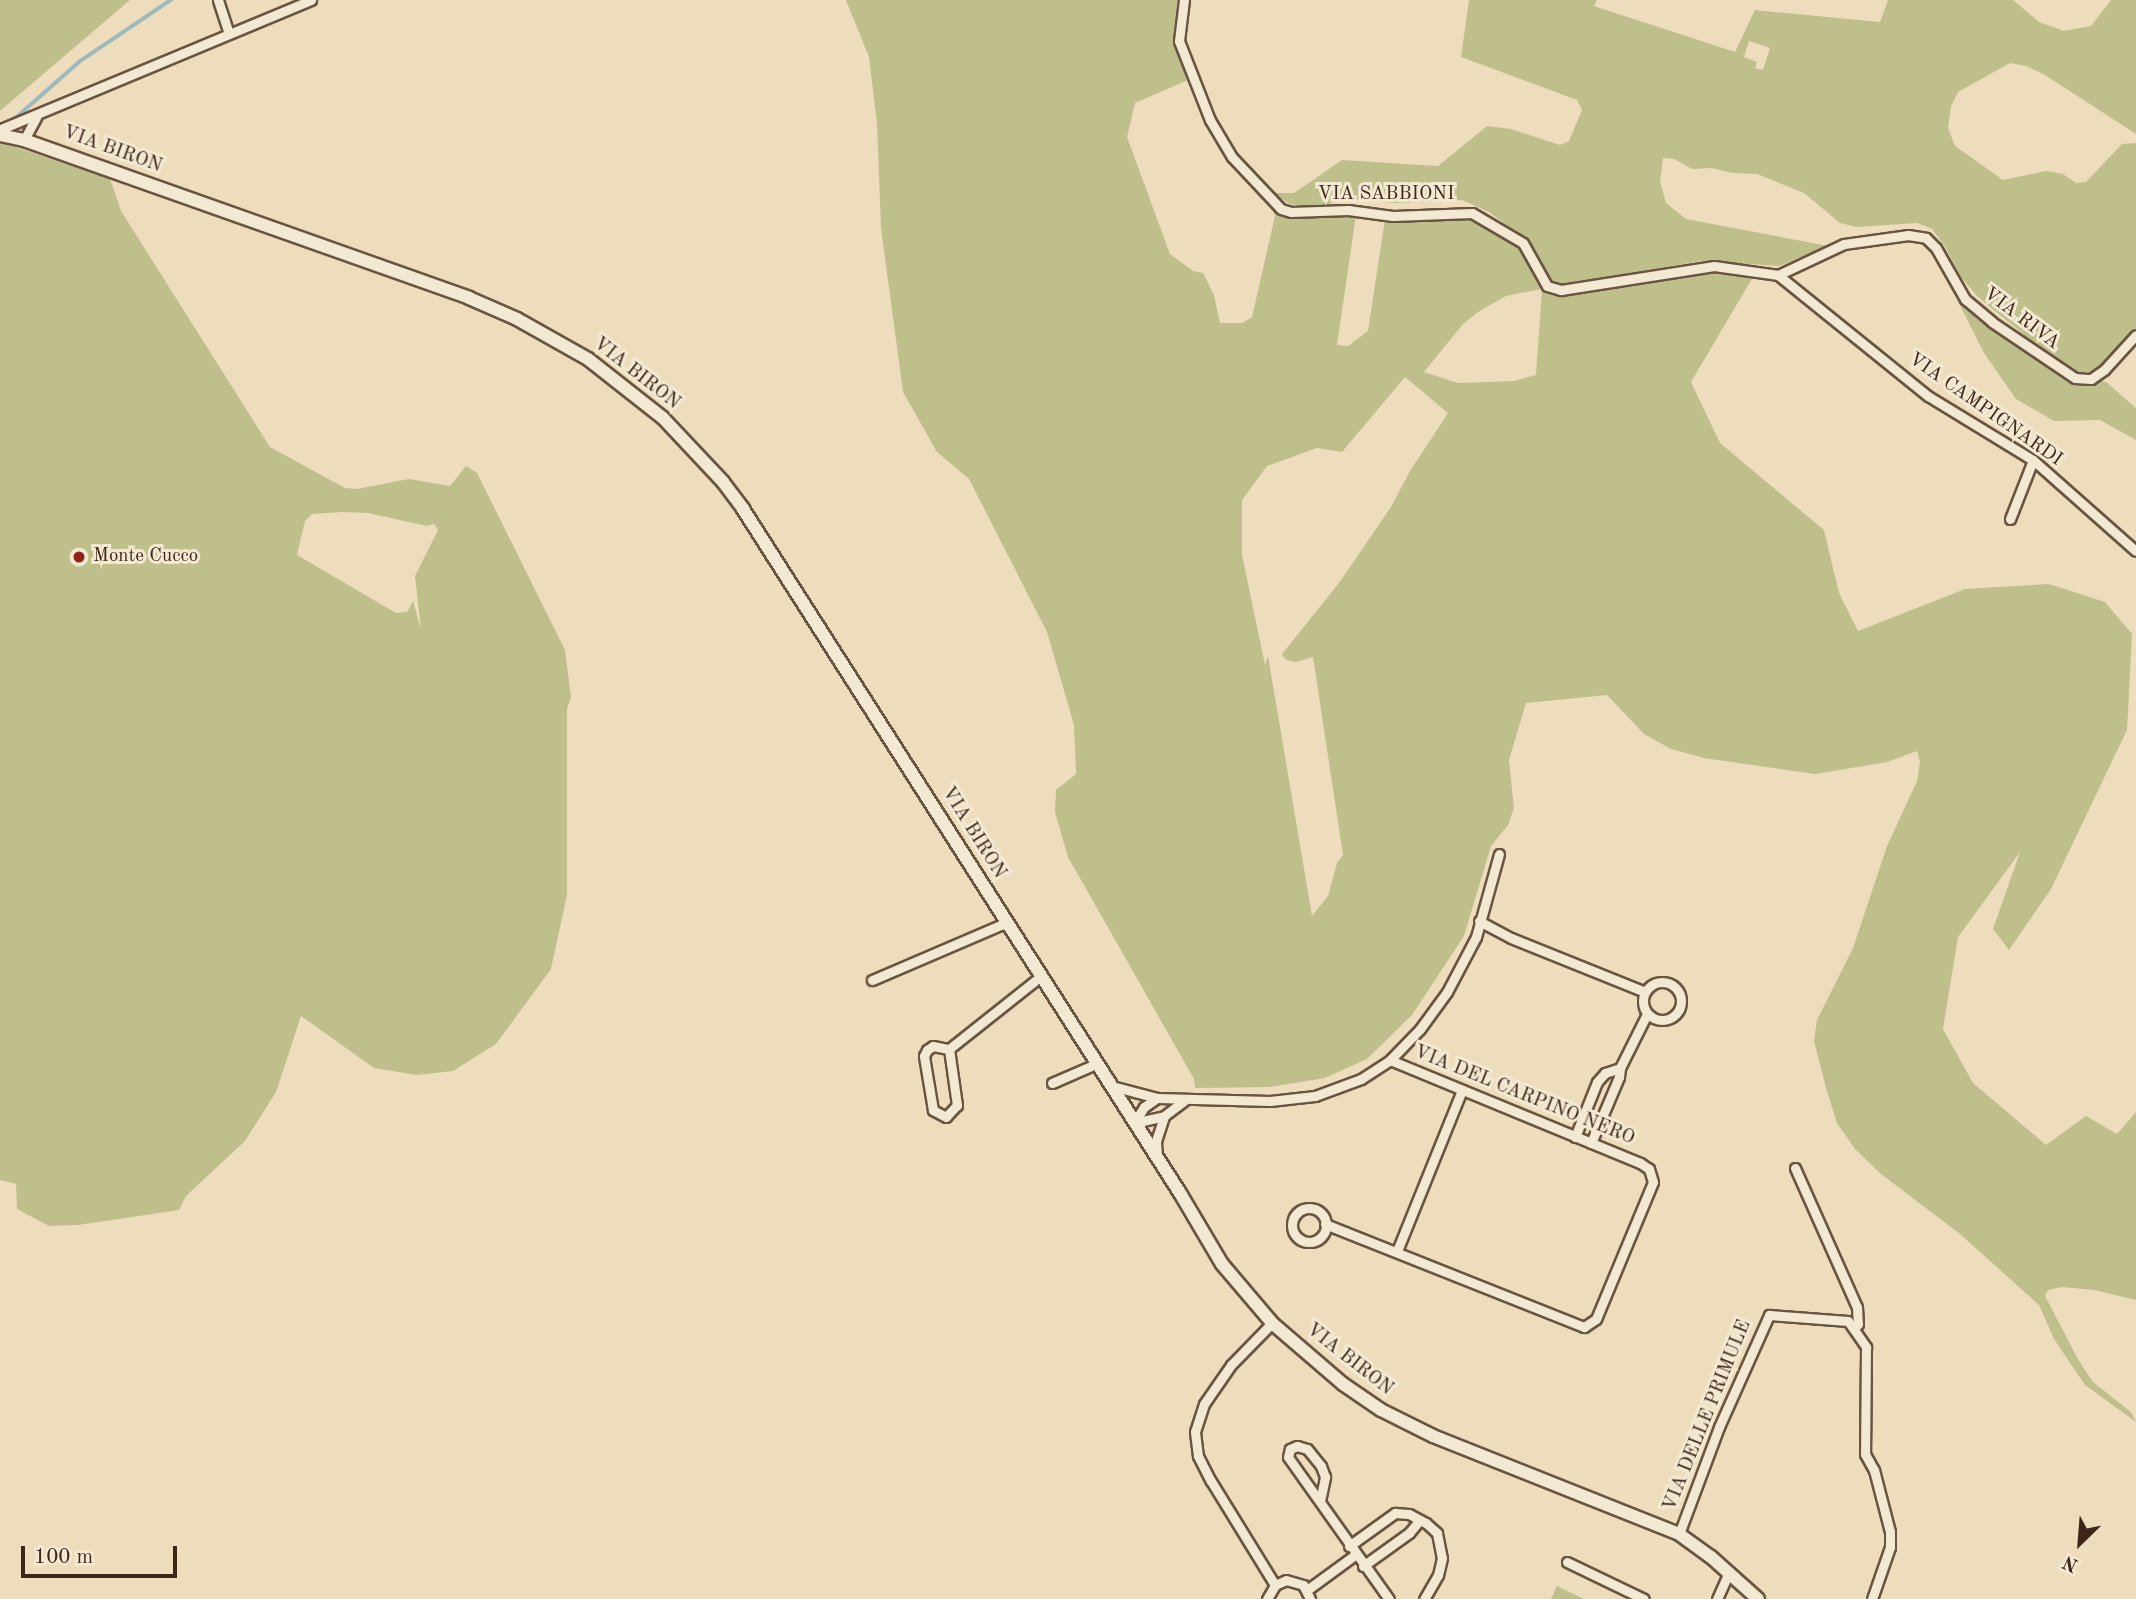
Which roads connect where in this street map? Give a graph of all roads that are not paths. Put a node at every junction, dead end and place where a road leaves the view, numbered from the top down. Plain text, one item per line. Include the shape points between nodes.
1 (218, 0) edge
2 (311, 0) edge
3 (1184, 0) edge
4 (229, 33) junction
5 (36, 117) junction
6 (0, 129) edge
7 (0, 135) edge
8 (21, 138) junction
9 (1779, 275) junction
10 (2136, 335) edge
11 (2033, 460) junction
12 (2010, 519) dead end
13 (2136, 551) edge
14 (1499, 854) dead end
15 (1479, 921) junction
16 (1007, 922) junction
17 (1041, 976) junction
18 (872, 980) dead end
19 (1645, 992) junction
20 (1647, 1014) junction
21 (949, 1049) junction
22 (1390, 1060) junction
23 (1096, 1064) junction
24 (1620, 1068) junction
25 (1052, 1083) dead end
26 (1112, 1086) junction
27 (1461, 1090) junction
28 (1157, 1098) junction
29 (1185, 1100) junction
30 (1164, 1116) junction
31 (1134, 1123) junction
32 (1575, 1137) junction
33 (1591, 1143) junction
34 (1158, 1161) junction
35 (1795, 1168) dead end
36 (1325, 1224) dead end
37 (1397, 1251) junction
38 (1272, 1323) junction
39 (1854, 1328) junction
40 (1320, 1502) junction
41 (1420, 1520) junction
42 (1679, 1534) junction
43 (1349, 1546) junction
44 (1354, 1555) junction
45 (1567, 1562) dead end
46 (1363, 1566) junction
47 (1729, 1572) junction
48 (1275, 1585) junction
49 (1308, 1594) edge
50 (1267, 1599) edge
51 (1389, 1599) edge
52 (1424, 1599) edge
53 (1644, 1599) edge
54 (1717, 1599) edge
55 (1758, 1599) edge
56 (1872, 1599) edge

1 - 4 street
2 - 4 street
3 - 9 street, VIA SABBIONI via 1179,41 1210,120 1232,157 1281,209 1393,216 1472,213 1523,243 1547,286 1562,290 1714,266
4 - 5 street
5 - 6 street
5 - 8 street
6 - 8 street, VIA BIRON
7 - 8 street, VIA BIRON
8 - 16 street, VIA BIRON via 470,298 555,339 618,382 663,418 743,509
9 - 10 street, VIA RIVA via 1844,244 1908,235 1926,239 1936,248 1965,299 2075,378 2091,379 2104,370
9 - 11 street, VIA CAMPIGNARDI via 1928,396
11 - 12 street
11 - 13 street, VIA CAMPIGNARDI
14 - 15 street
15 - 19 street
15 - 22 street via 1468,957 1447,992
16 - 17 street, VIA BIRON
16 - 18 street
17 - 21 street
17 - 23 street, VIA BIRON
19 - 20 street via 1642,1003
19 - 20 street via 1654,983 1667,983 1678,991 1681,1003 1670,1018 1658,1020
20 - 24 street
21 - 21 street via 957,1105 946,1117 933,1110 924,1056 933,1046
22 - 27 street, VIA DEL CARPINO NERO
22 - 29 street via 1361,1079 1315,1096 1270,1101
23 - 25 street
23 - 26 street, VIA BIRON
24 - 32 street via 1605,1073 1597,1082
24 - 33 street
26 - 28 street
26 - 31 street, VIA BIRON
27 - 32 street, VIA DEL CARPINO NERO
27 - 37 street
28 - 29 street
28 - 31 street
29 - 30 street
30 - 31 street
30 - 34 street via 1156,1141
31 - 34 street, VIA BIRON
32 - 33 street, VIA DEL CARPINO NERO
33 - 37 street, VIA DEL CARPINO NERO via 1640,1163 1650,1170 1653,1182 1590,1325 1576,1325
34 - 38 street, VIA BIRON via 1222,1264
35 - 39 street via 1857,1307
36 - 37 street, VIA DEL CARPINO NERO
38 - 42 street, VIA BIRON via 1381,1410 1433,1436
38 - 48 street via 1231,1365 1204,1404 1195,1432 1198,1456 1211,1481
39 - 42 street, VIA DELLE PRIMULE via 1848,1321 1769,1315 1719,1427
39 - 56 street via 1866,1347 1865,1454 1874,1470 1890,1532 1890,1547
40 - 40 street via 1325,1477 1321,1466 1307,1449 1290,1449 1288,1457
40 - 43 street
41 - 43 street via 1395,1513
41 - 46 street
41 - 52 street via 1437,1533 1443,1558
42 - 47 street, VIA BIRON
43 - 44 street
44 - 46 street
44 - 49 street
45 - 53 street
46 - 51 street
47 - 54 street
47 - 55 street, VIA BIRON
48 - 49 street via 1292,1580
48 - 50 street

